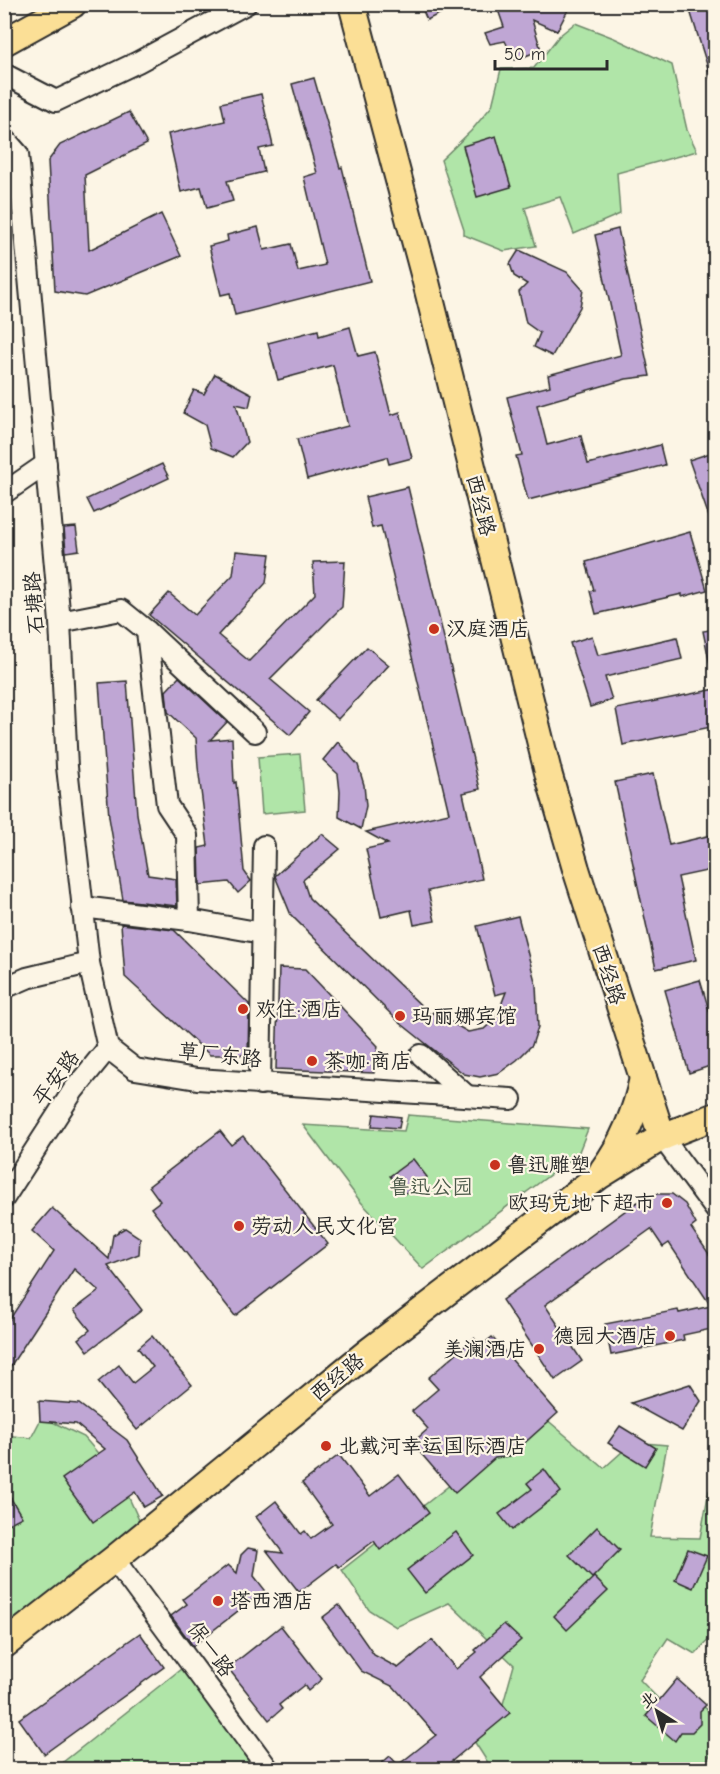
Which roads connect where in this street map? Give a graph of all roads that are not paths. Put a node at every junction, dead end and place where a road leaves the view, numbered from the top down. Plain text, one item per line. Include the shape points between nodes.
1 (73, 4) edge
2 (246, 4) edge
3 (352, 4) edge
4 (4, 42) edge
5 (4, 74) edge
6 (4, 138) edge
7 (46, 464) junction
8 (4, 493) edge
9 (60, 622) junction
10 (147, 631) junction
11 (255, 732) dead end
12 (264, 846) dead end
13 (82, 907) junction
14 (189, 920) junction
15 (261, 933) junction
16 (89, 963) junction
17 (4, 988) edge
18 (108, 1048) junction
19 (421, 1056) dead end
20 (643, 1078) junction
21 (260, 1084) junction
22 (467, 1096) junction
23 (511, 1099) dead end
24 (716, 1116) edge
25 (662, 1137) junction
26 (599, 1176) junction
27 (4, 1198) edge
28 (716, 1210) edge
29 (114, 1559) junction
30 (4, 1645) edge
31 (269, 1770) edge

1 - 4 main road
2 - 5 street via 56,101
3 - 20 main road, 西经路 via 424,274 549,776
6 - 7 street, 石塘路 via 18,154
7 - 8 street
7 - 9 street, 石塘路
9 - 10 street via 121,610
9 - 13 street, 石塘路 via 68,767
10 - 11 street
10 - 14 street via 167,805 187,835
12 - 15 street
13 - 14 street
13 - 16 street, 石塘路
14 - 15 street
15 - 21 street
16 - 17 street via 27,978
16 - 18 street
18 - 21 street, 草厂东路 via 135,1069
18 - 27 street, 平安路 via 73,1091
19 - 22 street
20 - 25 main road, 西经路
20 - 26 main road via 617,1151
21 - 22 street, 草厂东路
22 - 23 street, 草厂东路
24 - 25 main road
25 - 26 main road, 西经路
25 - 28 street
26 - 29 main road, 西经路 via 368,1352
29 - 30 main road, 西经路
29 - 31 street, 保一路

